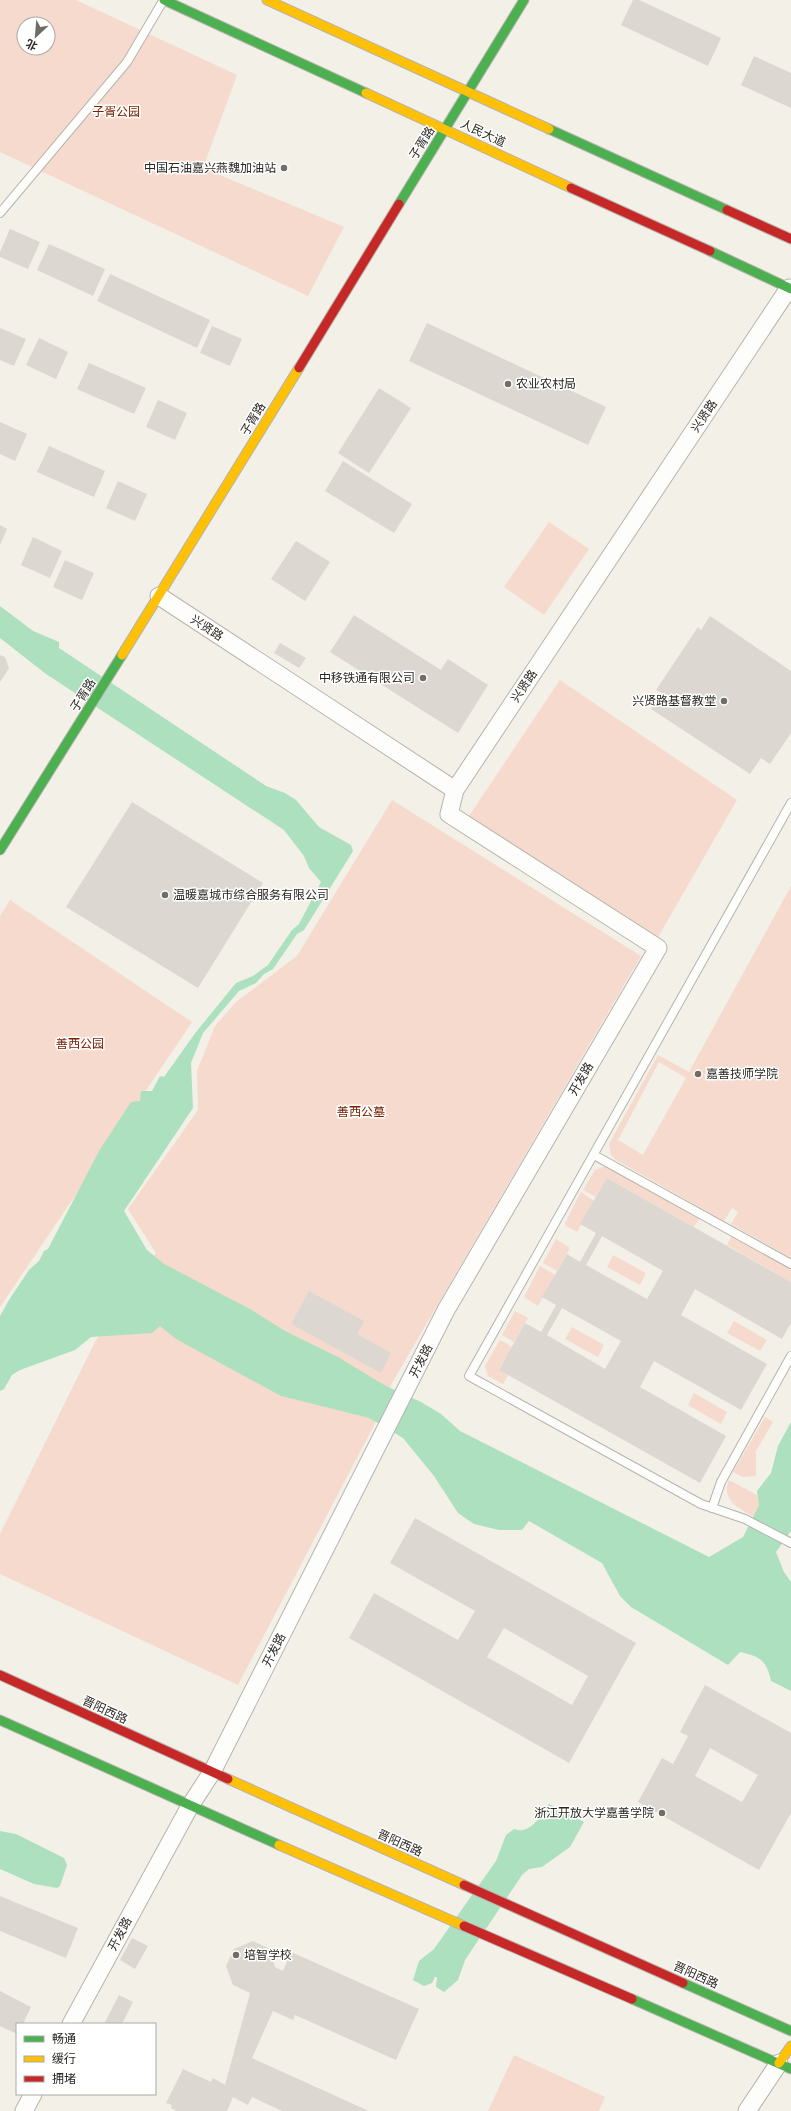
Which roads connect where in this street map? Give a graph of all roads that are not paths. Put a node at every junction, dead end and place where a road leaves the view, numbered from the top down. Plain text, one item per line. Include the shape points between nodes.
1 (164, 0) edge
2 (267, 0) edge
3 (524, 0) edge
4 (468, 92) junction
5 (445, 129) junction
6 (0, 213) edge
7 (791, 239) edge
8 (790, 288) edge
9 (158, 596) junction
10 (455, 790) junction
11 (791, 803) edge
12 (0, 850) edge
13 (594, 1155) junction
14 (791, 1264) edge
15 (791, 1356) edge
16 (712, 1508) junction
17 (791, 1543) edge
18 (0, 1675) edge
19 (0, 1720) edge
20 (212, 1772) junction
21 (190, 1806) junction
22 (72, 2023) edge
23 (791, 2031) edge
24 (791, 2046) edge
25 (785, 2066) edge
26 (32, 2095) edge
27 (24, 2111) edge
28 (747, 2111) edge

1 - 5 main road, 人民大道
1 - 6 lane via 127,62
2 - 4 main road
3 - 4 main road, 子胥路
4 - 5 main road, 子胥路
4 - 7 main road
5 - 8 main road, 人民大道
5 - 9 main road, 子胥路
8 - 10 street, 兴贤路
9 - 10 street, 兴贤路
9 - 12 main road, 子胥路
10 - 20 street, 开发路 via 449,814 658,948 446,1310
11 - 13 lane
13 - 14 lane
13 - 16 lane via 469,1376 682,1494
15 - 16 lane via 720,1482
16 - 17 lane via 745,1519
18 - 20 main road, 晋阳西路
19 - 21 main road
20 - 21 street, 开发路
20 - 23 main road, 晋阳西路
21 - 22 street, 开发路
21 - 25 main road
24 - 25 main road
25 - 28 street
26 - 27 street

